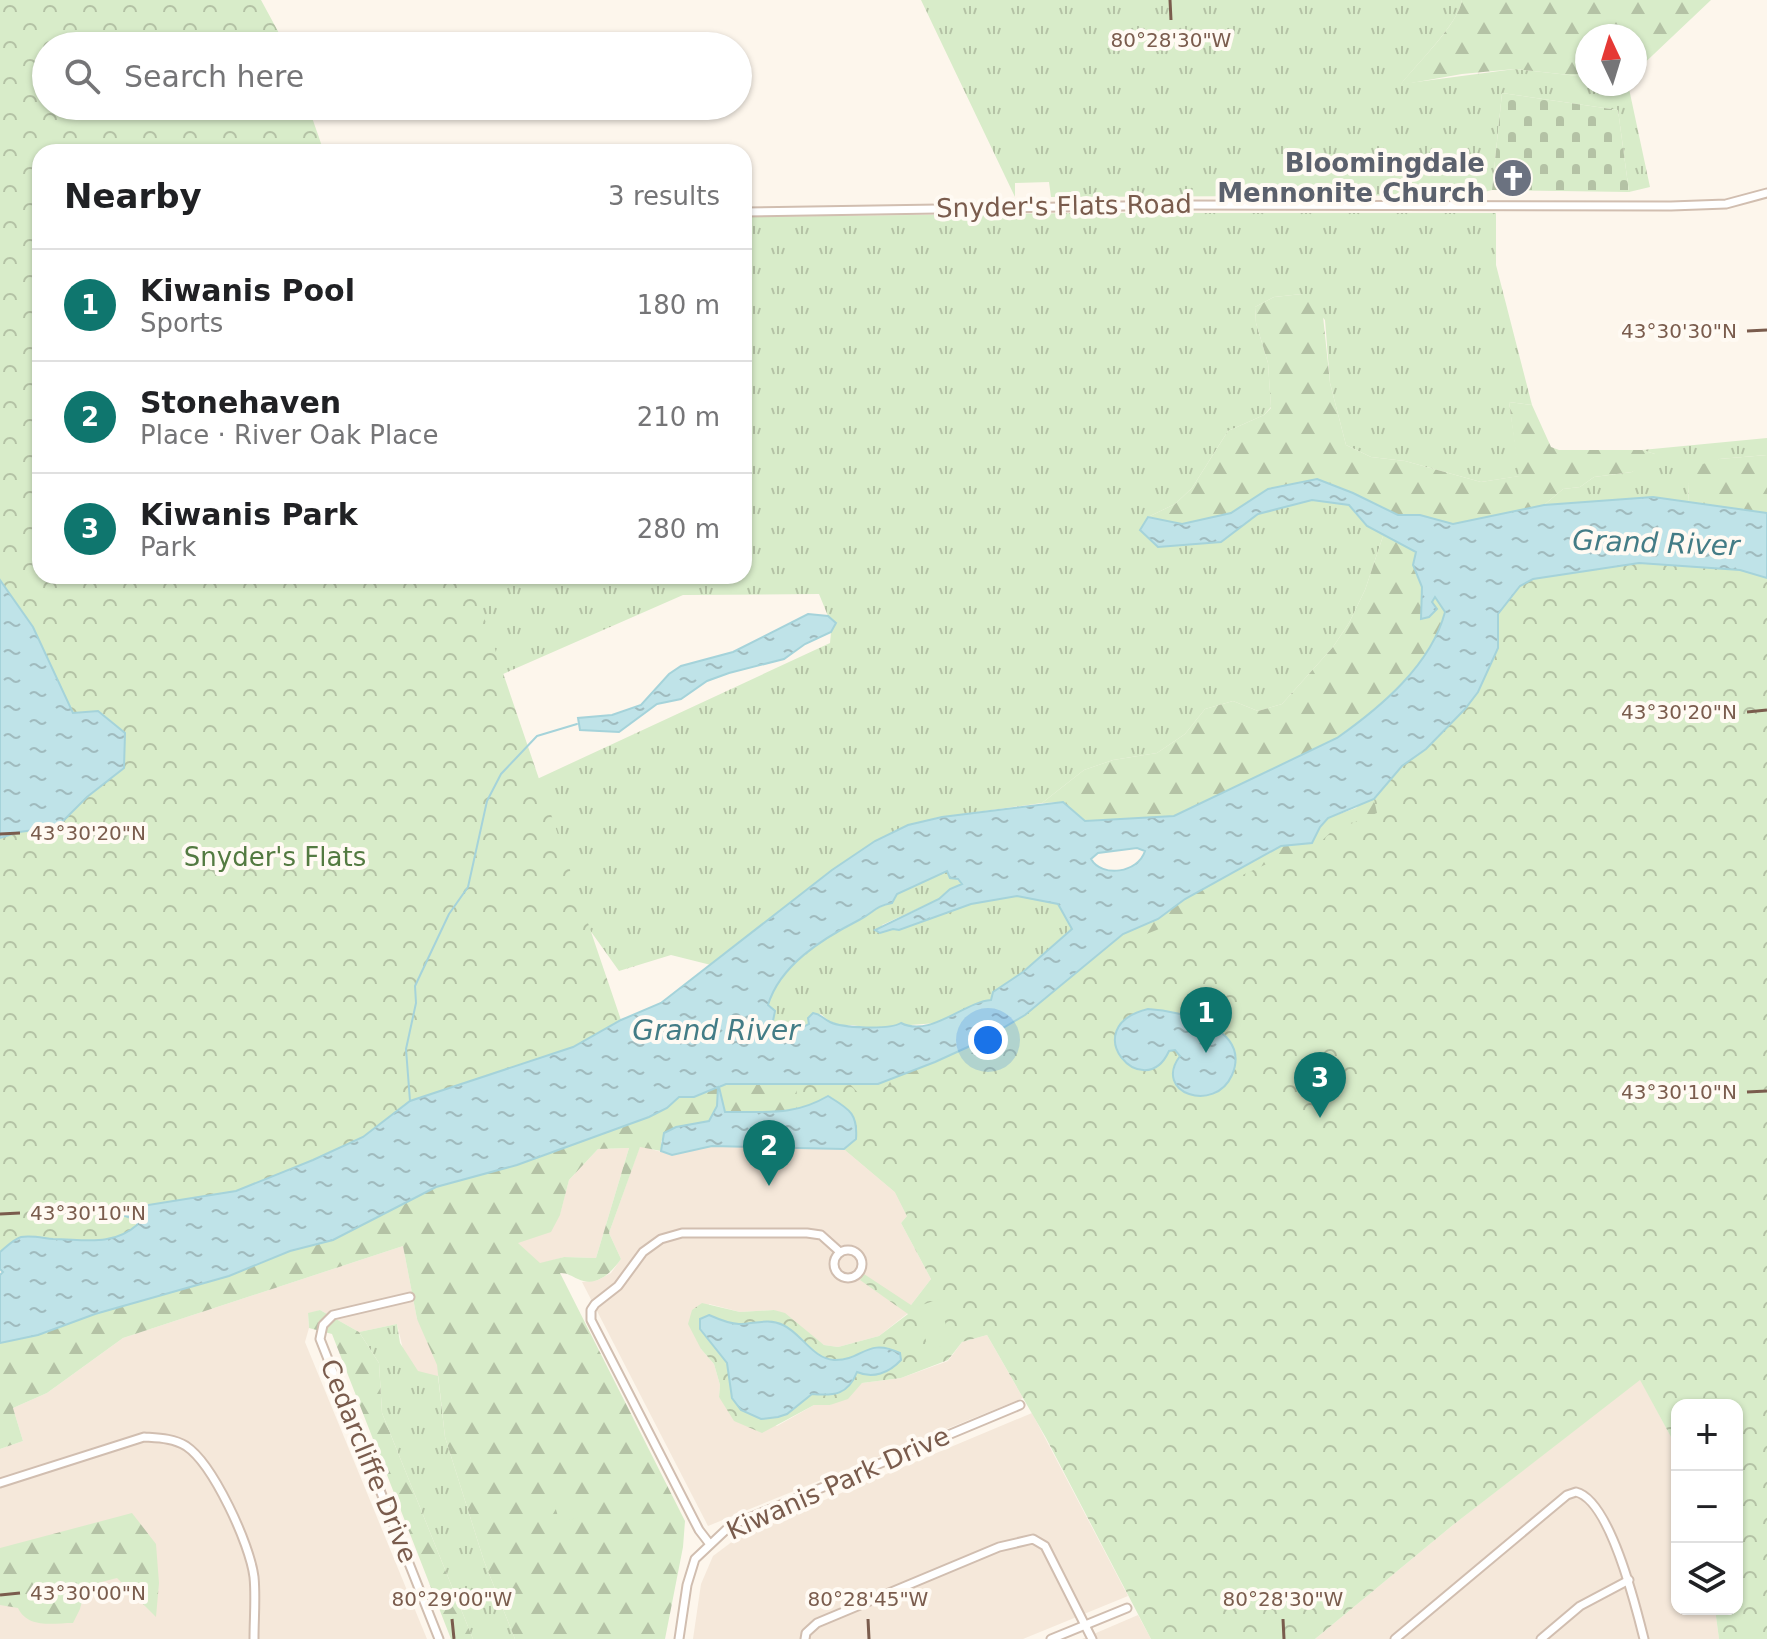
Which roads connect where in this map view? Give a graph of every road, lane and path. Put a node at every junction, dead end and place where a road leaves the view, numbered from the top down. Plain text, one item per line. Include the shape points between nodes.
1 (1767, 193) edge
2 (752, 212) edge
3 (840, 1252) junction
4 (410, 1297) dead end
5 (1020, 1405) dead end
6 (0, 1483) edge
7 (709, 1543) junction
8 (1629, 1580) junction
9 (1127, 1608) dead end
10 (1085, 1625) junction
11 (254, 1639) edge
12 (439, 1639) edge
13 (679, 1639) edge
14 (805, 1639) edge
15 (1051, 1639) edge
16 (1092, 1639) edge
17 (1395, 1639) edge
18 (1541, 1639) edge
19 (1644, 1639) edge

1 - 2 street, Snyder's Flats Road via 1726,204 1671,206 1184,205
3 - 3 street via 834,1269 840,1277 854,1277 861,1271 860,1257 849,1250
3 - 7 street via 821,1235 807,1233 682,1233 643,1252 618,1286 591,1310 591,1320
4 - 12 street, Cedarcliffe Drive via 333,1315 323,1325 320,1339
5 - 7 street, Kiwanis Park Drive via 730,1526
6 - 11 street via 144,1437 186,1446 211,1473 249,1552
7 - 13 street, Kiwanis Park Drive via 695,1559
8 - 17 street via 1600,1514 1592,1501 1576,1492
8 - 18 street via 1580,1606
8 - 19 street
9 - 10 street
10 - 14 street via 1045,1546 1033,1539 999,1547 817,1623
10 - 15 street
10 - 16 street

